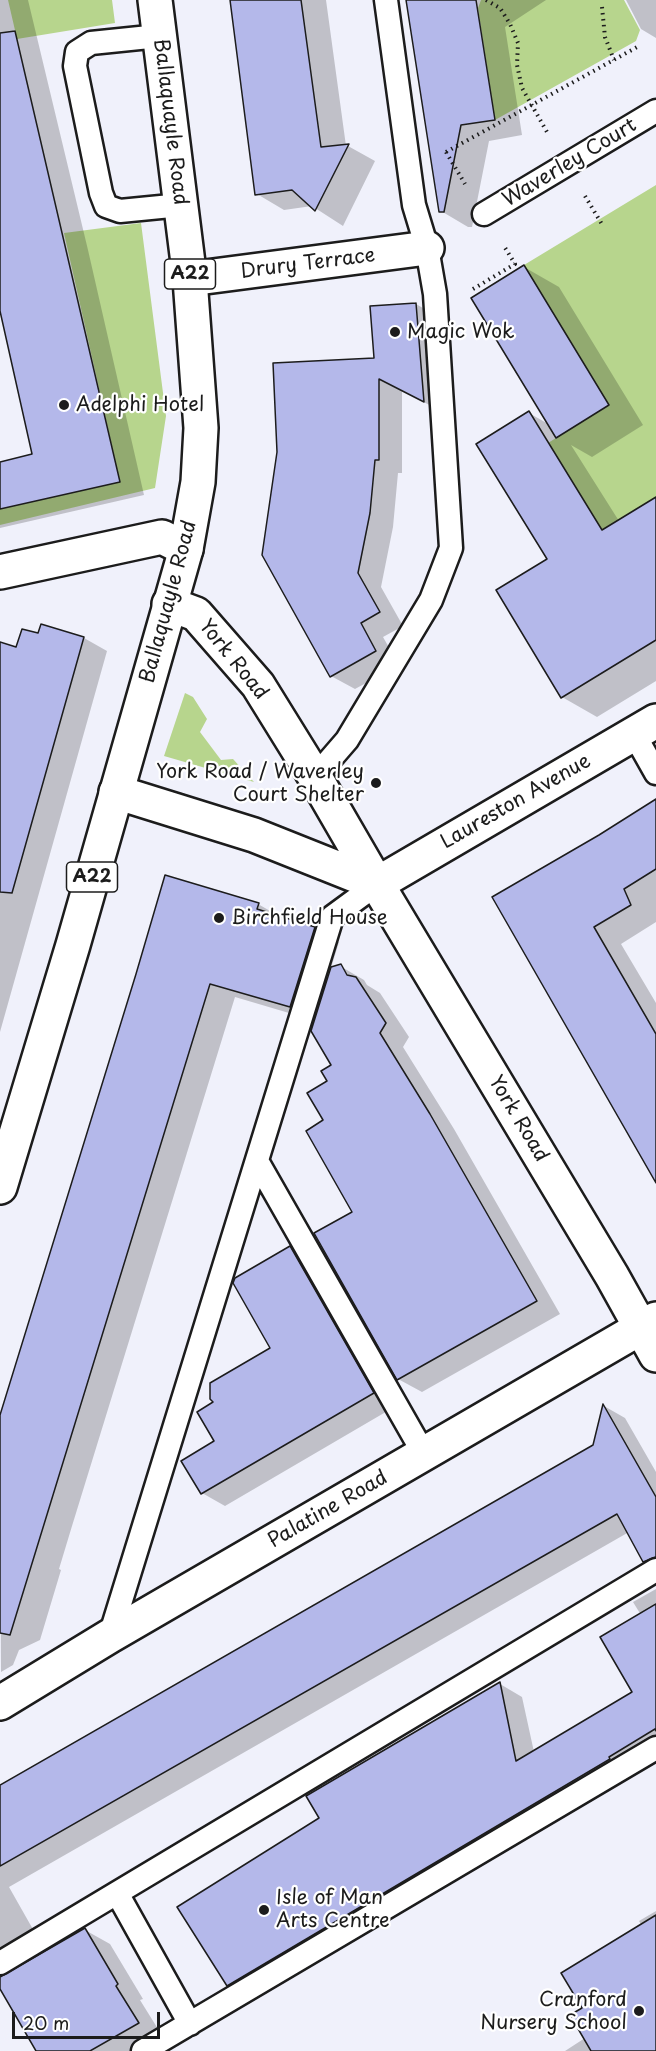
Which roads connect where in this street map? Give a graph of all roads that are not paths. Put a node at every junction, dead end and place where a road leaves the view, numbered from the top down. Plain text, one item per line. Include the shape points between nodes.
1 (155, 0) edge
2 (386, 0) edge
3 (159, 36) junction
4 (656, 111) edge
5 (181, 205) junction
6 (484, 214) dead end
7 (427, 248) junction
8 (190, 279) junction
9 (186, 549) junction
10 (0, 572) edge
11 (170, 604) junction
12 (645, 727) edge
13 (656, 773) edge
14 (315, 777) junction
15 (116, 792) junction
16 (376, 884) junction
17 (6, 1148) edge
18 (257, 1161) junction
19 (0, 1187) edge
20 (651, 1334) edge
21 (424, 1454) junction
22 (656, 1570) edge
23 (110, 1636) junction
24 (0, 1703) edge
25 (656, 1748) edge
26 (117, 1893) junction
27 (0, 1963) edge
28 (190, 2024) junction
29 (143, 2051) edge

1 - 3 main road, Ballaquayle Road / A22
2 - 7 lane via 414,205
3 - 5 main road, Ballaquayle Road / A22
3 - 5 lane via 91,43 77,52 75,66 106,206 120,211
4 - 6 lane, Waverley Court
5 - 8 main road, Ballaquayle Road / A22
7 - 8 main road, Drury Terrace
7 - 14 lane via 435,294 451,548 431,600 347,740
8 - 9 main road, Ballaquayle Road / A22 via 201,428 198,482
9 - 10 main road via 162,537
9 - 11 main road, Ballaquayle Road / A22
11 - 14 main road, York Road via 196,614 258,685
11 - 15 main road, Ballaquayle Road / A22
12 - 13 lane
12 - 16 main road, Laureston Avenue
14 - 16 main road, York Road
15 - 16 main road via 254,835
15 - 17 main road, Ballaquayle Road / A22
16 - 18 lane via 332,917
16 - 20 main road, York Road via 612,1276
17 - 19 main road, Ballaquayle Road / A22
18 - 21 lane
18 - 23 lane
20 - 21 main road, Palatine Road
21 - 23 main road, Palatine Road
22 - 26 lane
23 - 24 main road, Palatine Road
25 - 28 lane
26 - 27 lane
26 - 28 lane
28 - 29 lane

